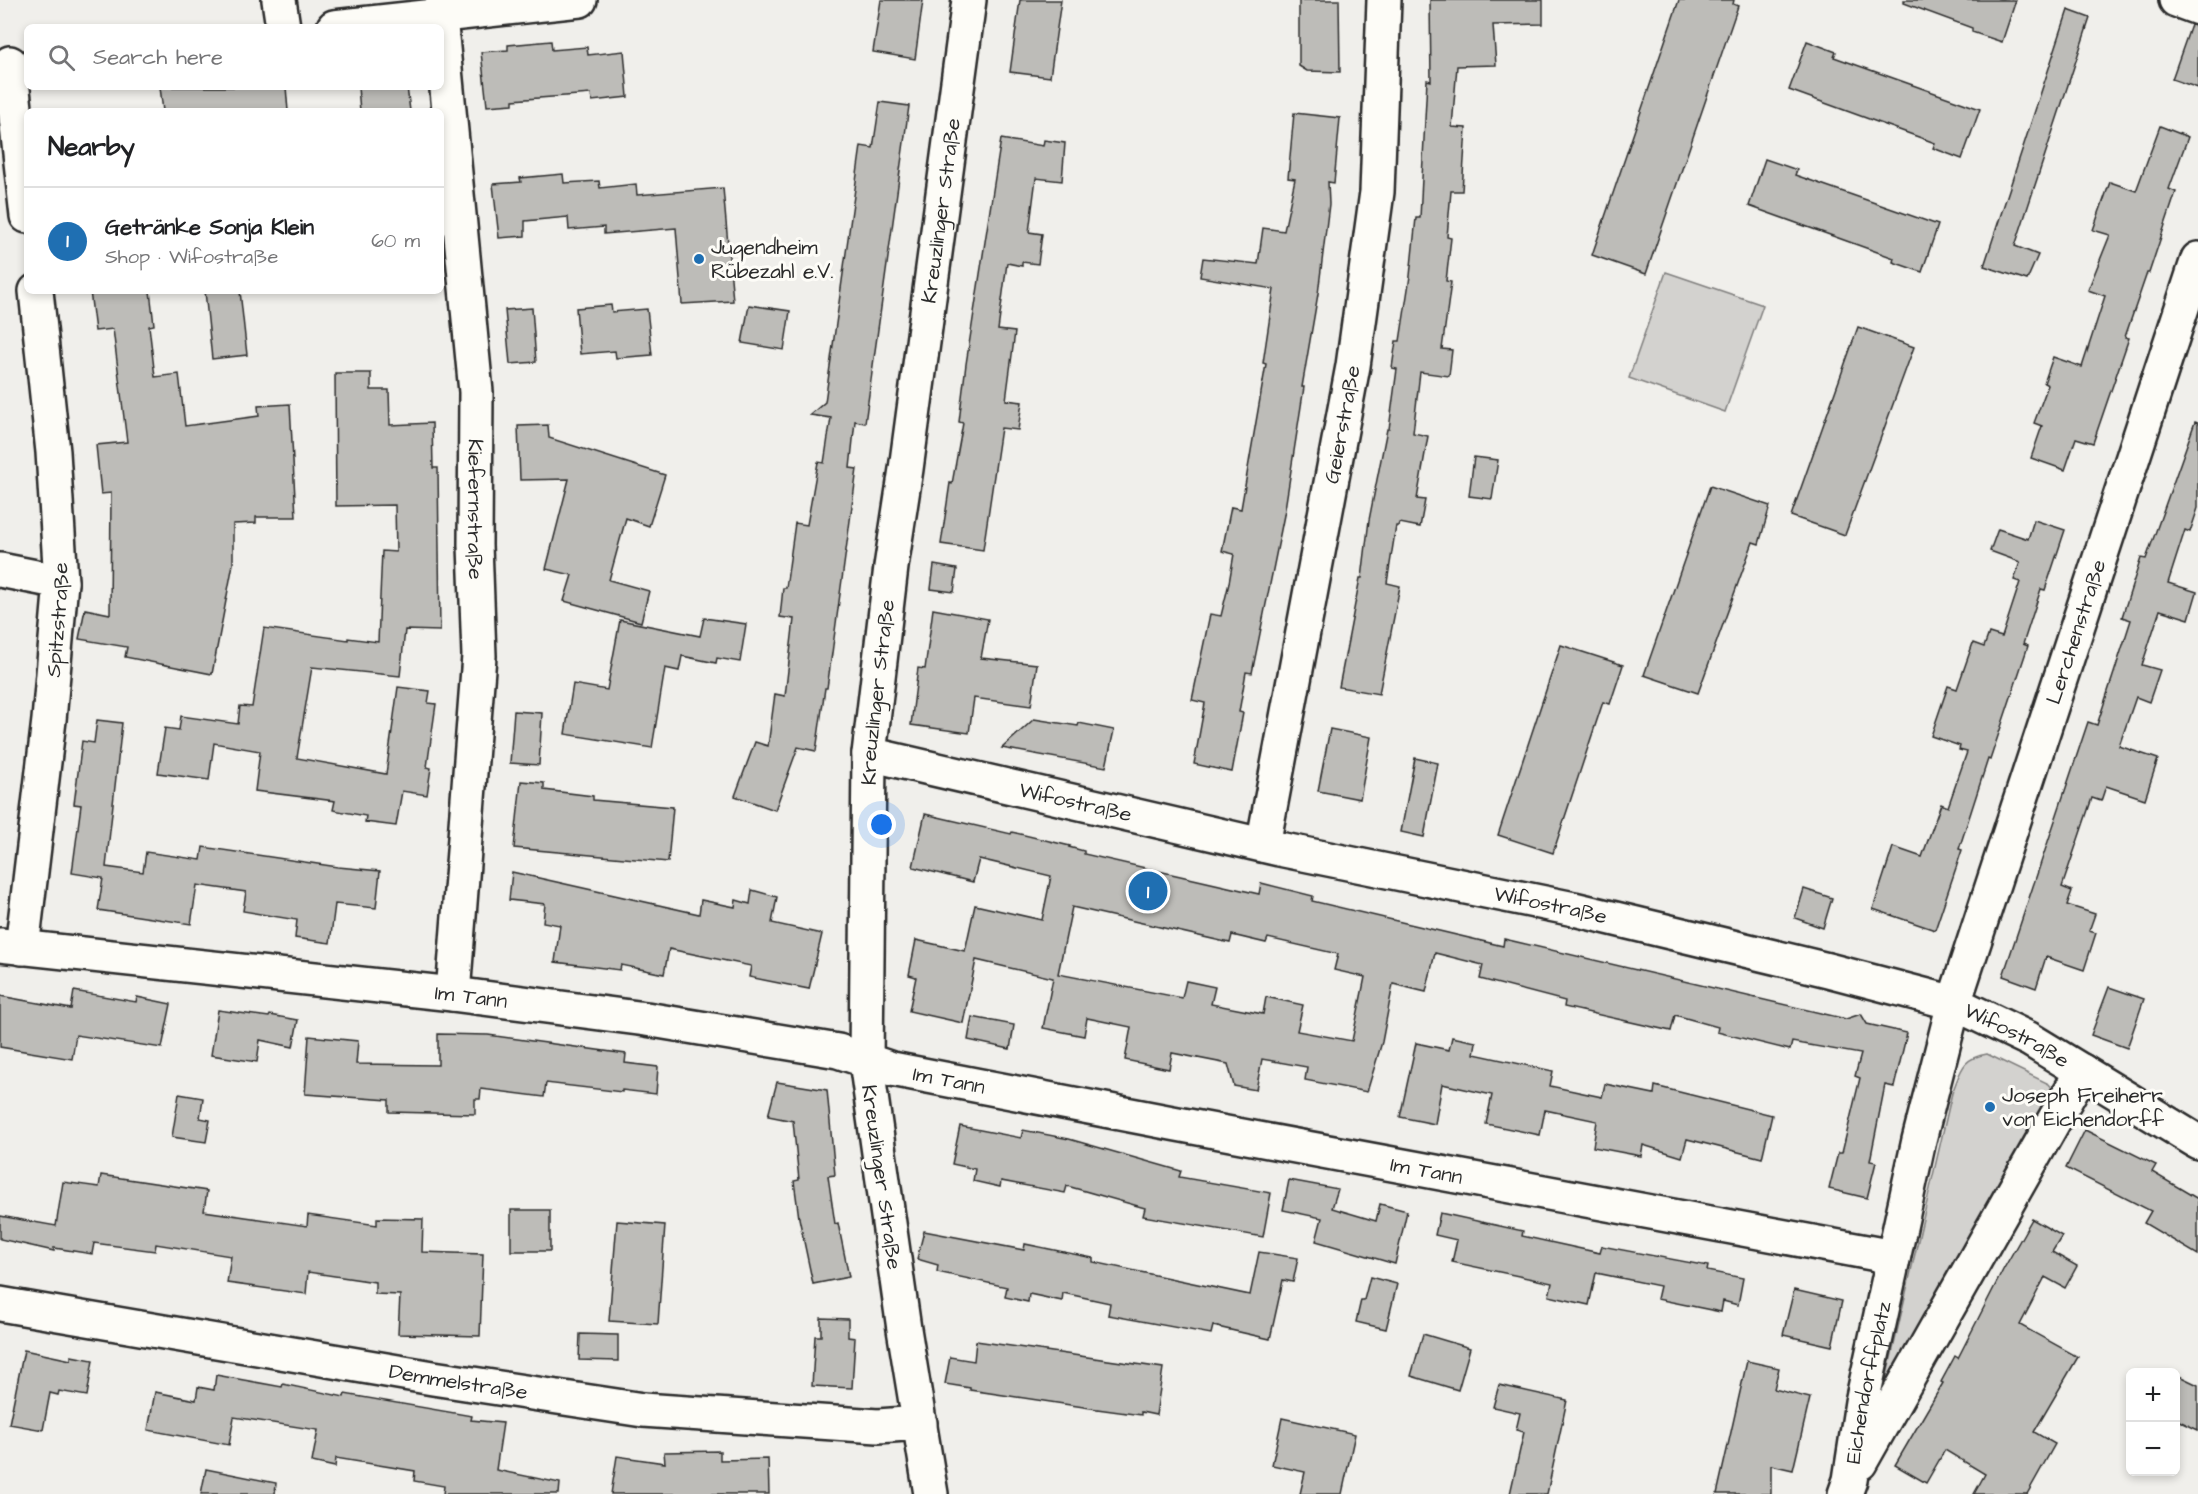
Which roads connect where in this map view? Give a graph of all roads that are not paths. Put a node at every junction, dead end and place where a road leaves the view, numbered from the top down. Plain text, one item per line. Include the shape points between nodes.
1 (279, 0) edge
2 (580, 0) edge
3 (969, 0) edge
4 (1384, 0) edge
5 (2176, 0) edge
6 (2198, 8) edge
7 (441, 23) edge
8 (283, 24) edge
9 (414, 24) edge
10 (444, 55) edge
11 (12, 63) edge
12 (24, 185) edge
13 (2198, 259) edge
14 (36, 294) edge
15 (0, 570) edge
16 (61, 582) junction
17 (868, 754) junction
18 (1263, 845) junction
19 (11, 946) edge
20 (453, 994) junction
21 (1954, 1003) junction
22 (866, 1060) junction
23 (2082, 1071) junction
24 (2198, 1142) edge
25 (1893, 1257) junction
26 (0, 1304) edge
27 (920, 1423) junction
28 (1848, 1487) edge
29 (932, 1494) edge

1 - 8 street
2 - 7 street
3 - 17 street, Kreuzlinger Straße
4 - 18 street, Geierstraße via 1377,192 1353,366
5 - 6 street
7 - 9 street
10 - 20 street, Kiefernstraße via 476,392 479,656
11 - 12 street
13 - 21 street, Lerchenstraße
14 - 16 street, Spitzstraße via 53,452
15 - 16 street
16 - 19 street, Spitzstraße via 49,720
17 - 18 street, Wifostraße
17 - 22 street, Kreuzlinger Straße
18 - 21 street, Wifostraße via 1574,909
19 - 20 street, Im Tann
20 - 22 street, Im Tann via 646,1019 838,1051
21 - 23 street, Wifostraße via 2029,1039
21 - 25 street, Eichendorffplatz
22 - 25 street, Im Tann via 892,1069 1196,1128
22 - 27 street, Kreuzlinger Straße
23 - 24 street, Wifostraße
23 - 28 street, Eichendorffplatz
25 - 28 street, Eichendorffplatz
26 - 27 street, Demmelstraße via 643,1410 878,1426
27 - 29 street, Kreuzlinger Straße

